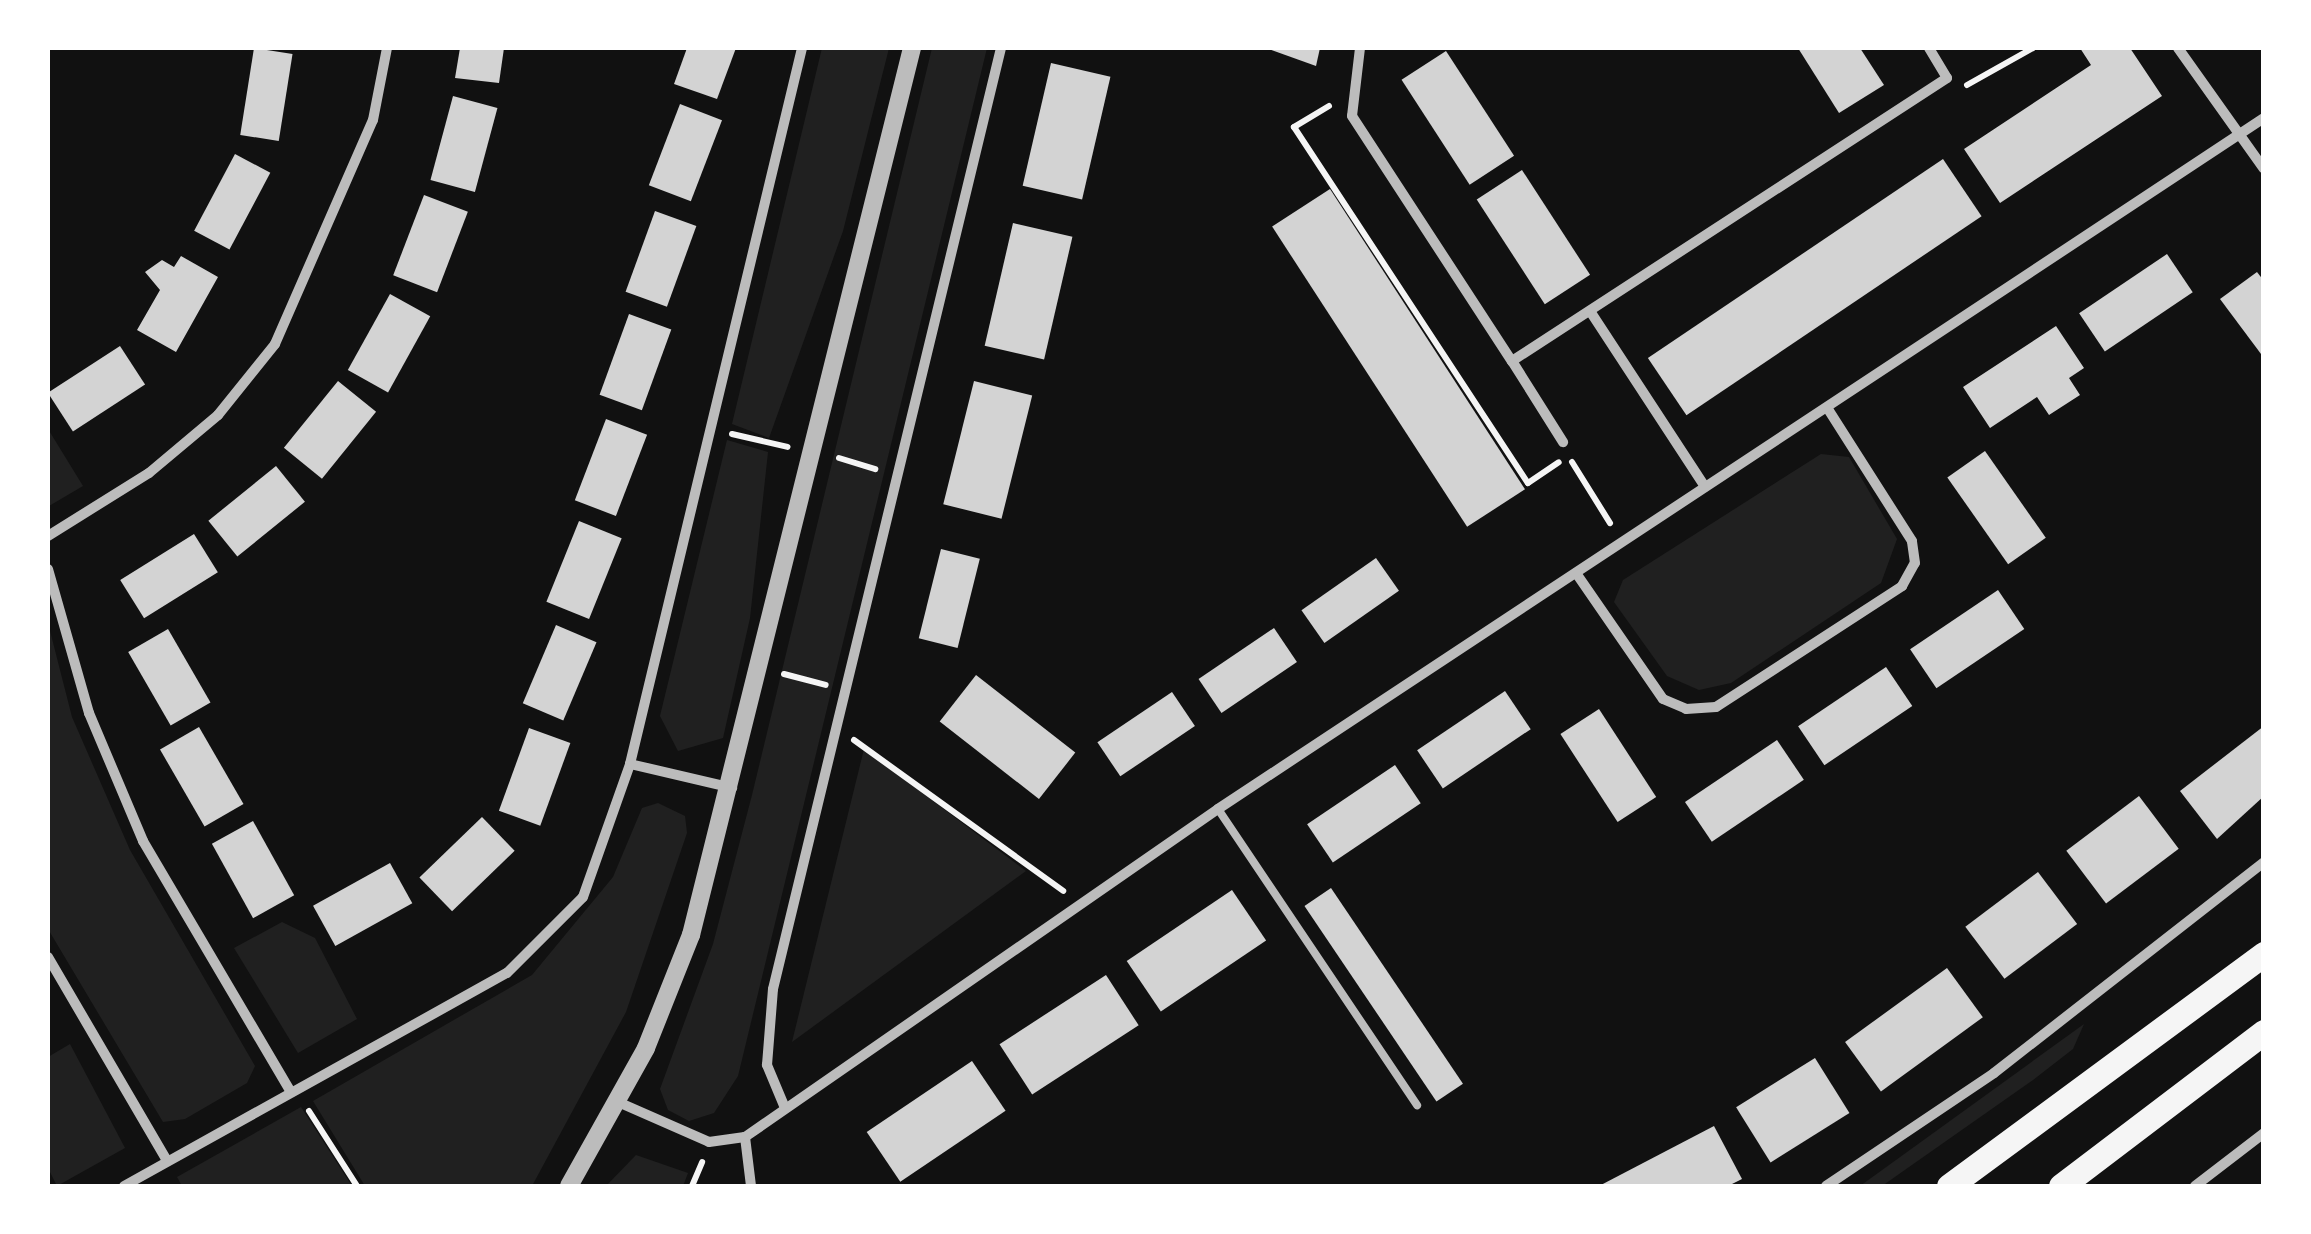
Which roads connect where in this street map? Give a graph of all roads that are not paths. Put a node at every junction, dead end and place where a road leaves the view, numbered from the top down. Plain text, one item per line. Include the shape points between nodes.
1 (387, 48) edge
2 (802, 48) edge
3 (912, 48) edge
4 (1001, 48) edge
5 (1360, 48) edge
6 (1928, 48) edge
7 (2178, 48) edge
8 (2264, 118) edge
9 (2240, 135) junction
10 (2264, 169) edge
11 (1590, 311) junction
12 (1512, 361) junction
13 (1828, 408) junction
14 (1563, 442) road end
15 (1705, 488) junction
16 (48, 536) edge
17 (48, 569) edge
18 (1576, 573) junction
19 (630, 764) junction
20 (733, 788) junction
21 (1218, 809) junction
22 (2264, 862) edge
23 (2264, 954) edge
24 (48, 958) edge
25 (2264, 1032) edge
26 (291, 1092) junction
27 (618, 1102) junction
28 (1416, 1105) dead end
29 (785, 1108) junction
30 (2264, 1133) edge
31 (745, 1137) junction
32 (168, 1161) junction
33 (124, 1186) edge
34 (568, 1186) edge
35 (751, 1186) edge
36 (1826, 1186) edge
37 (1949, 1186) edge
38 (2061, 1186) edge
39 (2195, 1186) edge

1 - 16 street via 366,137 275,344 218,416 149,473
2 - 19 street
3 - 20 street
4 - 29 street via 773,989 767,1065
5 - 12 street via 1349,94 1352,116
6 - 11 street via 1947,78
7 - 9 street
8 - 9 street
9 - 10 street
9 - 13 street
11 - 12 street
11 - 15 street
12 - 14 street
13 - 15 street
13 - 18 street via 1912,541 1915,563 1902,586 1716,706 1686,709 1664,699
15 - 18 street
17 - 26 street via 89,713 144,842
18 - 21 street
19 - 20 street
19 - 26 street via 583,898 560,926 507,973
20 - 27 street via 691,935
21 - 28 lane
21 - 29 street
22 - 36 street via 1994,1074
23 - 37 main road
24 - 32 street
25 - 38 main road
26 - 32 street
27 - 31 street via 710,1142
27 - 34 street
29 - 31 street
30 - 39 street
31 - 35 street
32 - 33 street

